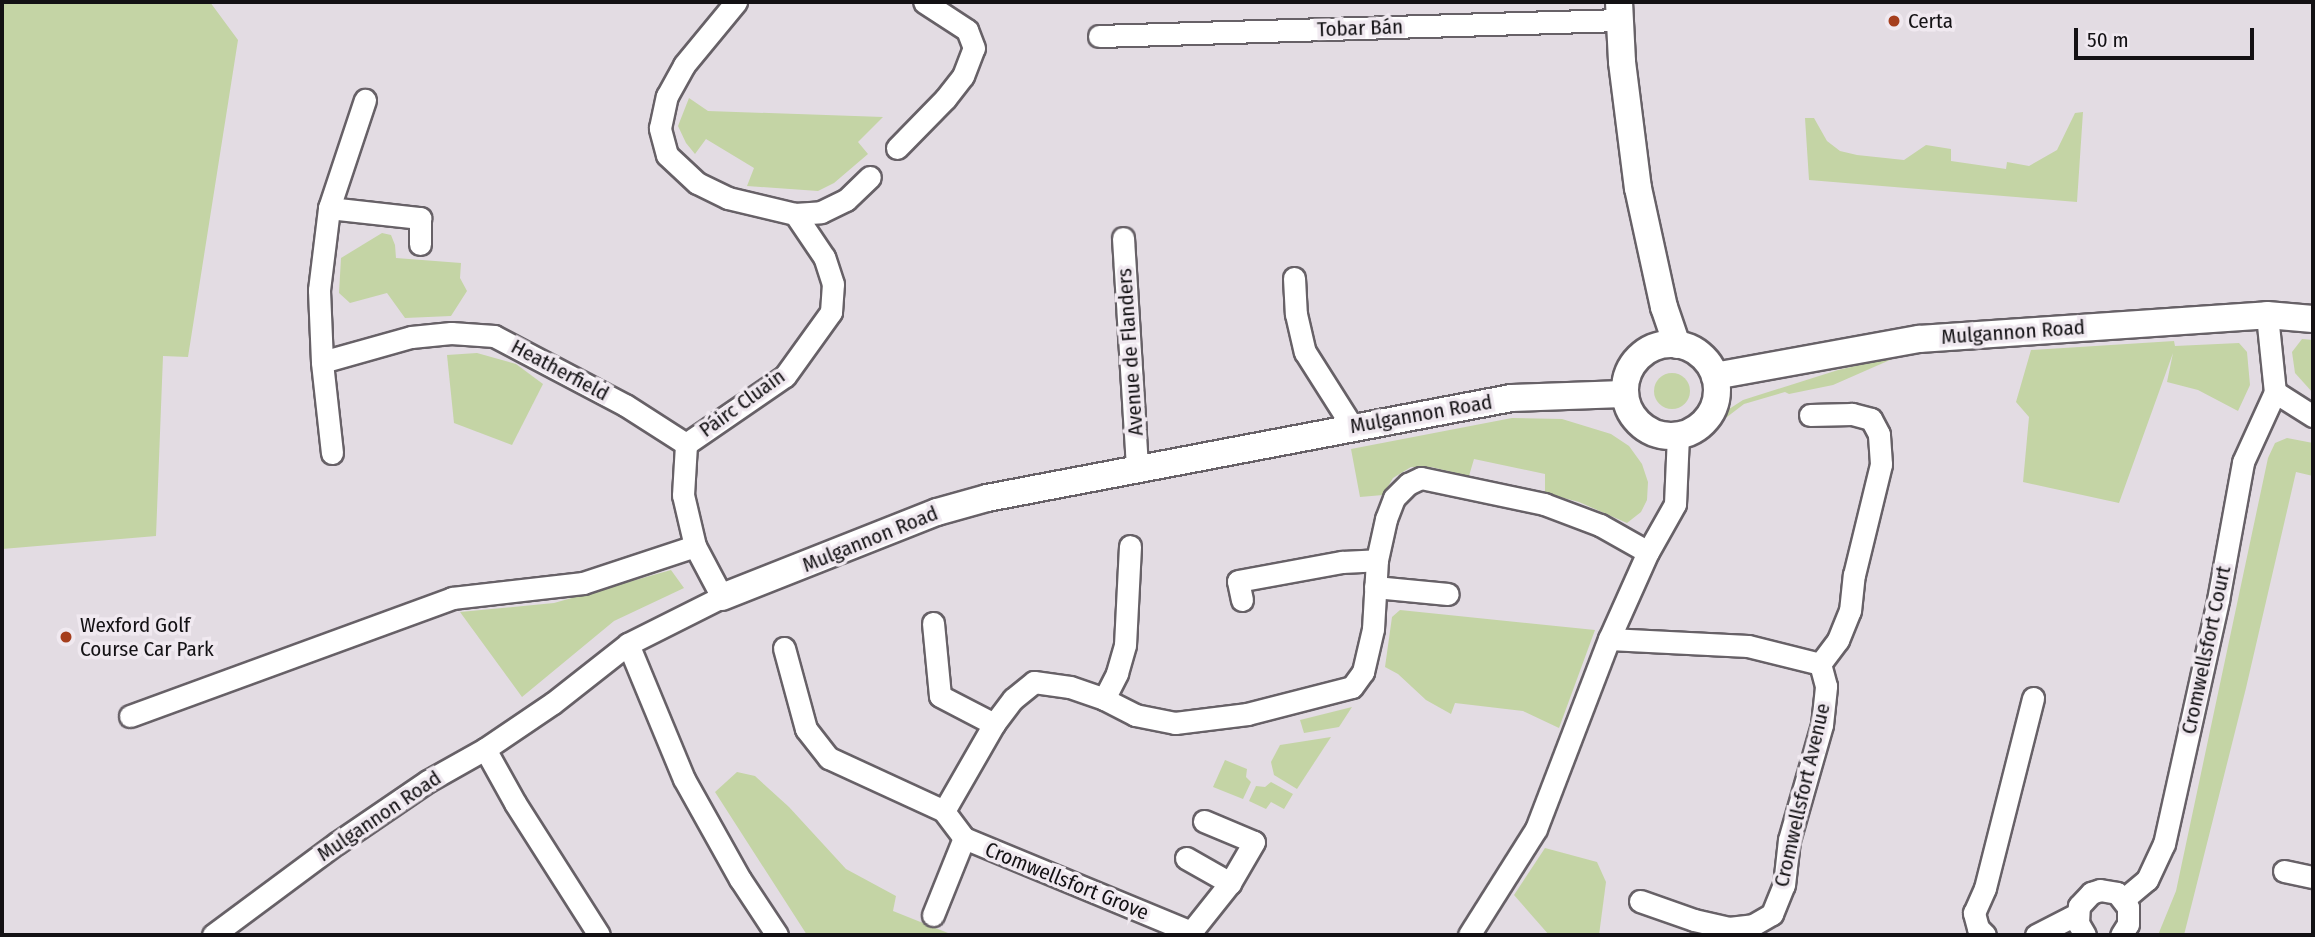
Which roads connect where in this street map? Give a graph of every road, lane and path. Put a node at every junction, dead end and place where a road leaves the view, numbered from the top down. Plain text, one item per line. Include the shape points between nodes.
1 (736, 2) edge
2 (924, 2) edge
3 (1619, 11) edge
4 (1099, 36) dead end
5 (365, 100) dead end
6 (897, 148) dead end
7 (870, 177) dead end
8 (329, 208) junction
9 (795, 214) junction
10 (1123, 238) dead end
11 (420, 244) dead end
12 (1294, 278) dead end
13 (2267, 315) junction
14 (2313, 319) edge
15 (1677, 345) junction
16 (322, 362) junction
17 (1715, 376) junction
18 (2275, 392) junction
19 (1624, 394) junction
20 (1810, 415) dead end
21 (2313, 416) edge
22 (1352, 426) junction
23 (1678, 436) junction
24 (686, 444) junction
25 (332, 453) dead end
26 (1138, 467) junction
27 (695, 546) junction
28 (1130, 546) dead end
29 (1648, 552) junction
30 (1377, 560) junction
31 (1375, 587) junction
32 (1448, 594) dead end
33 (722, 597) junction
34 (1242, 600) dead end
35 (933, 623) dead end
36 (1609, 639) junction
37 (628, 644) junction
38 (784, 648) dead end
39 (1820, 664) junction
40 (2033, 698) dead end
41 (1104, 699) junction
42 (131, 716) dead end
43 (994, 724) junction
44 (485, 749) junction
45 (944, 811) junction
46 (1204, 821) dead end
47 (964, 838) junction
48 (1186, 858) dead end
49 (2284, 871) dead end
50 (2313, 877) edge
51 (1230, 883) junction
52 (2124, 899) junction
53 (1640, 901) dead end
54 (2077, 914) junction
55 (933, 915) dead end
56 (213, 935) edge
57 (599, 935) edge
58 (777, 935) edge
59 (1469, 935) edge
60 (1985, 935) edge
61 (2036, 935) edge
62 (2085, 935) edge
63 (2121, 935) edge

1 - 9 street via 684,65 667,96 660,128 667,155 697,183 728,198
2 - 6 street via 967,30 974,48 951,92
3 - 4 street, Tobar Bán
3 - 15 street via 1638,188
5 - 8 street
7 - 9 street via 846,200 821,212
8 - 11 street via 420,218
8 - 16 street via 320,290
9 - 24 street, Páirc Cluain via 824,257 833,284 831,312 785,376
10 - 26 street, Avenue de Flanders
12 - 22 street via 1305,352
13 - 14 street, Mulgannon Road
13 - 17 street, Mulgannon Road via 1919,339
13 - 18 street
15 - 17 street via 1699,354
15 - 19 street via 1650,349 1639,356
16 - 24 street, Heatherfield via 411,337 451,333 494,336 625,405
16 - 25 street
17 - 23 street via 1716,401 1711,414 1692,432
18 - 21 street
18 - 52 street, Cromwellsfort Court via 2243,462 2164,844 2147,880
19 - 22 street, Mulgannon Road via 1511,398
19 - 23 street via 1638,423 1664,436
20 - 39 street via 1852,414 1871,419 1879,435 1881,464 1854,575 1850,611 1838,640
22 - 26 street, Mulgannon Road
23 - 29 street via 1675,504
24 - 27 street via 683,495
26 - 33 street, Mulgannon Road via 937,512
27 - 33 street
27 - 42 street via 583,583 452,598
28 - 41 street via 1125,645
29 - 30 street via 1600,525 1544,505 1421,478 1394,498
29 - 36 street
30 - 31 street
30 - 34 street via 1238,581
31 - 32 street
31 - 41 street via 1363,672 1352,687 1247,715 1175,723 1135,715
33 - 37 street, Mulgannon Road
35 - 43 street via 940,696
36 - 39 street via 1748,646
36 - 59 street via 1536,829
37 - 44 street, Mulgannon Road
37 - 58 street via 684,779
38 - 45 street, Cromwellsfort Grove via 806,729 829,758
39 - 53 street, Cromwellsfort Avenue via 1826,686 1822,724 1789,840 1784,885 1772,914 1753,925 1730,928
40 - 60 street via 1985,888 1974,912
41 - 43 street via 1070,687 1034,682
43 - 45 street
44 - 56 street, Mulgannon Road via 428,781 337,843
44 - 57 street
45 - 47 street, Cromwellsfort Grove
46 - 51 street, Cromwellsfort Grove via 1254,842
47 - 51 street, Cromwellsfort Grove via 1191,932
47 - 55 street, Cromwellsfort Grove
48 - 51 street
49 - 50 street
52 - 54 street via 2099,890 2084,898
52 - 63 street via 2130,915
54 - 61 street
54 - 62 street

